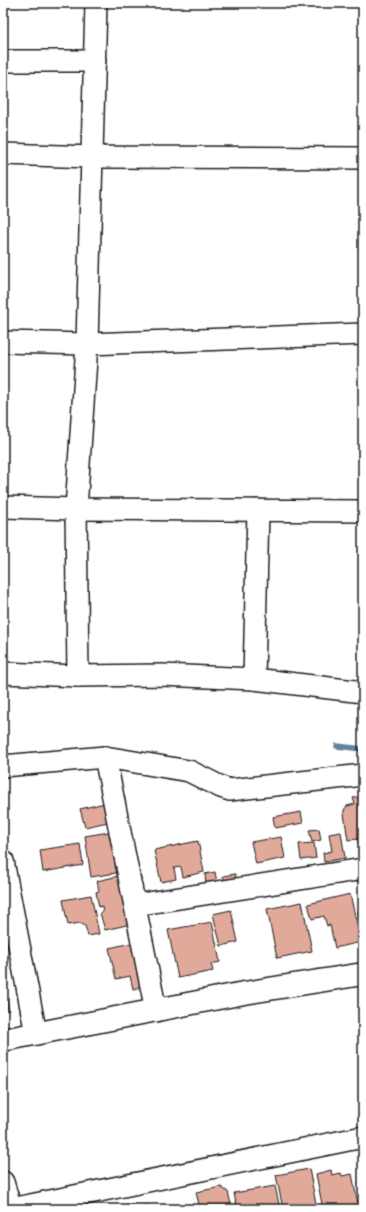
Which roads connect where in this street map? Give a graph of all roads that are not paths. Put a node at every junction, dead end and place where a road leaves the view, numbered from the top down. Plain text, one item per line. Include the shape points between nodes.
1 (96, 3) edge
2 (3, 61) edge
3 (95, 61) junction
4 (3, 154) edge
5 (92, 157) junction
6 (363, 158) edge
7 (363, 334) edge
8 (3, 342) edge
9 (87, 344) junction
10 (3, 507) edge
11 (76, 509) junction
12 (258, 510) junction
13 (363, 511) edge
14 (3, 673) edge
15 (78, 676) junction
16 (254, 679) junction
17 (363, 692) edge
18 (105, 758) junction
19 (3, 766) edge
20 (363, 775) edge
21 (3, 861) edge
22 (363, 869) edge
23 (135, 905) junction
24 (361, 972) edge
25 (156, 1011) junction
26 (36, 1034) junction
27 (3, 1040) edge
28 (363, 1136) edge
29 (3, 1182) edge
30 (11, 1209) edge

1 - 3 street
2 - 3 street
3 - 5 street
4 - 5 street
5 - 6 street
5 - 9 street
7 - 9 street
8 - 9 street
9 - 11 street
10 - 11 street
11 - 12 street
11 - 15 street
12 - 13 street
12 - 16 street
14 - 15 street
15 - 16 street via 162,675
16 - 17 street
18 - 19 street
18 - 20 street via 189,771 230,790
18 - 23 street
21 - 26 street
22 - 23 street
23 - 25 street
24 - 25 street
25 - 26 street
26 - 27 street
28 - 30 street
29 - 30 street

